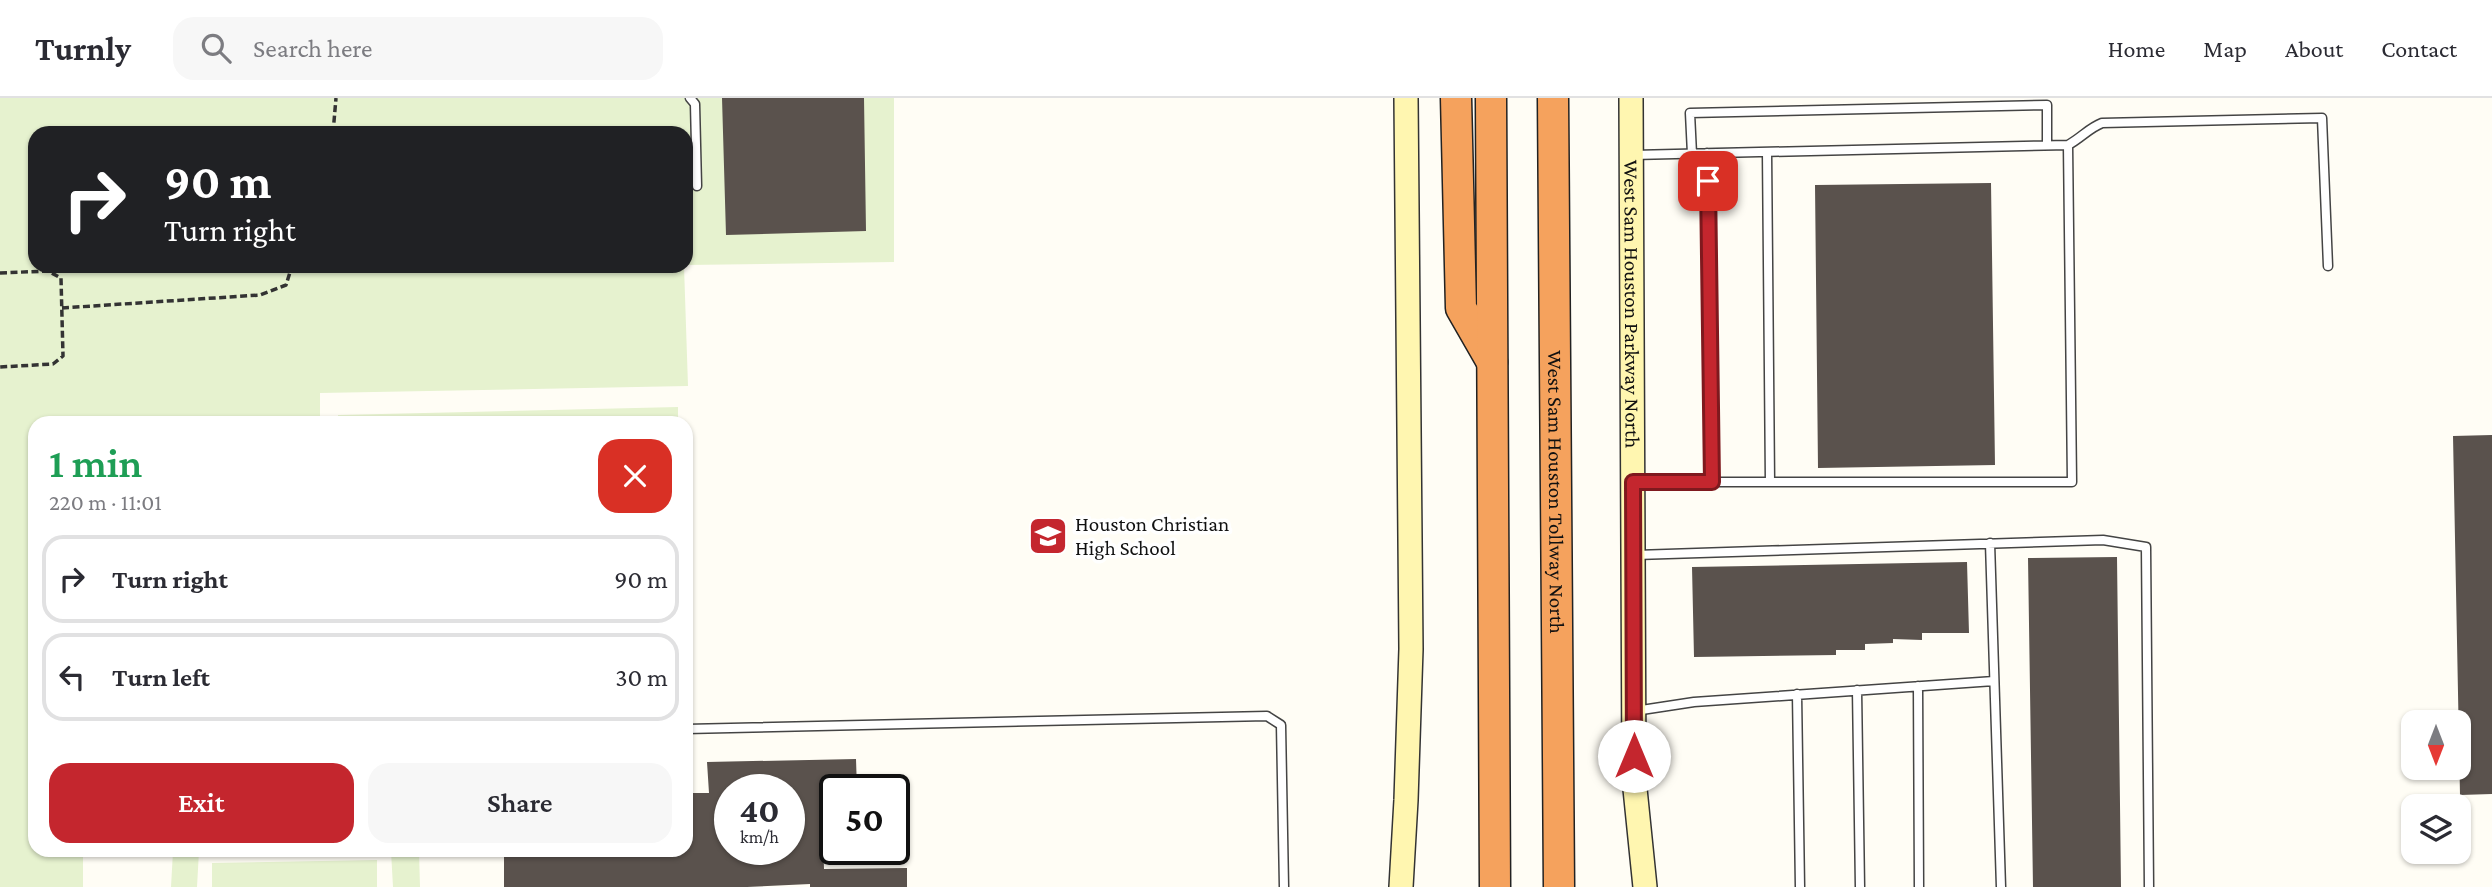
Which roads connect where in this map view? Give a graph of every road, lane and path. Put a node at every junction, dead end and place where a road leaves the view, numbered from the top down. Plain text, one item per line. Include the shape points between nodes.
1 (336, 98) edge
2 (690, 98) edge
3 (1406, 98) edge
4 (1456, 98) edge
5 (1491, 98) edge
6 (1553, 98) edge
7 (1568, 98) edge
8 (1631, 98) edge
9 (334, 126) edge
10 (2047, 145) junction
11 (2068, 145) junction
12 (1767, 152) junction
13 (1707, 153) junction
14 (1692, 154) junction
15 (1631, 155) junction
16 (697, 186) dead end
17 (1554, 250) junction
18 (2328, 266) dead end
19 (28, 272) edge
20 (0, 273) edge
21 (52, 273) edge
22 (290, 273) edge
23 (62, 308) junction
24 (1492, 362) junction
25 (0, 367) edge
26 (1633, 482) junction
27 (1712, 482) junction
28 (1770, 482) junction
29 (1990, 543) junction
30 (1633, 555) junction
31 (1994, 681) junction
32 (1918, 686) junction
33 (1857, 690) junction
34 (1797, 694) junction
35 (1634, 711) junction
36 (693, 729) edge
37 (1284, 887) edge
38 (1401, 887) edge
39 (1495, 887) edge
40 (1559, 887) edge
41 (1645, 887) edge
42 (1800, 887) edge
43 (1860, 887) edge
44 (1919, 887) edge
45 (2001, 887) edge
46 (2149, 887) edge

1 - 9 path
2 - 16 lane via 695,104
3 - 38 main road via 1411,649
4 - 24 highway via 1461,308
5 - 24 highway
6 - 17 highway, West Sam Houston Tollway North
7 - 17 highway
8 - 15 main road, West Sam Houston Parkway North
10 - 11 lane
10 - 12 lane
10 - 14 lane via 2047,105 1704,112 1690,113
11 - 18 lane via 2102,123 2322,118
11 - 28 lane via 2072,482
12 - 13 lane
12 - 28 lane
13 - 14 lane
13 - 27 lane
14 - 15 lane
15 - 26 main road, West Sam Houston Parkway North
17 - 40 highway, West Sam Houston Tollway North
19 - 20 path
21 - 23 path via 61,278
22 - 23 path via 286,285 260,295
23 - 25 path via 63,356 53,364
24 - 39 highway
26 - 27 lane
26 - 30 main road, West Sam Houston Parkway North
27 - 28 lane
29 - 30 lane
29 - 31 lane
29 - 46 lane via 2103,540 2146,547
30 - 35 main road, West Sam Houston Parkway North
31 - 32 lane
31 - 45 lane
32 - 33 lane
32 - 44 lane
33 - 34 lane
33 - 43 lane
34 - 35 lane
34 - 42 lane
35 - 41 main road, West Sam Houston Parkway North via 1634,779
36 - 37 lane via 1267,716 1281,725

